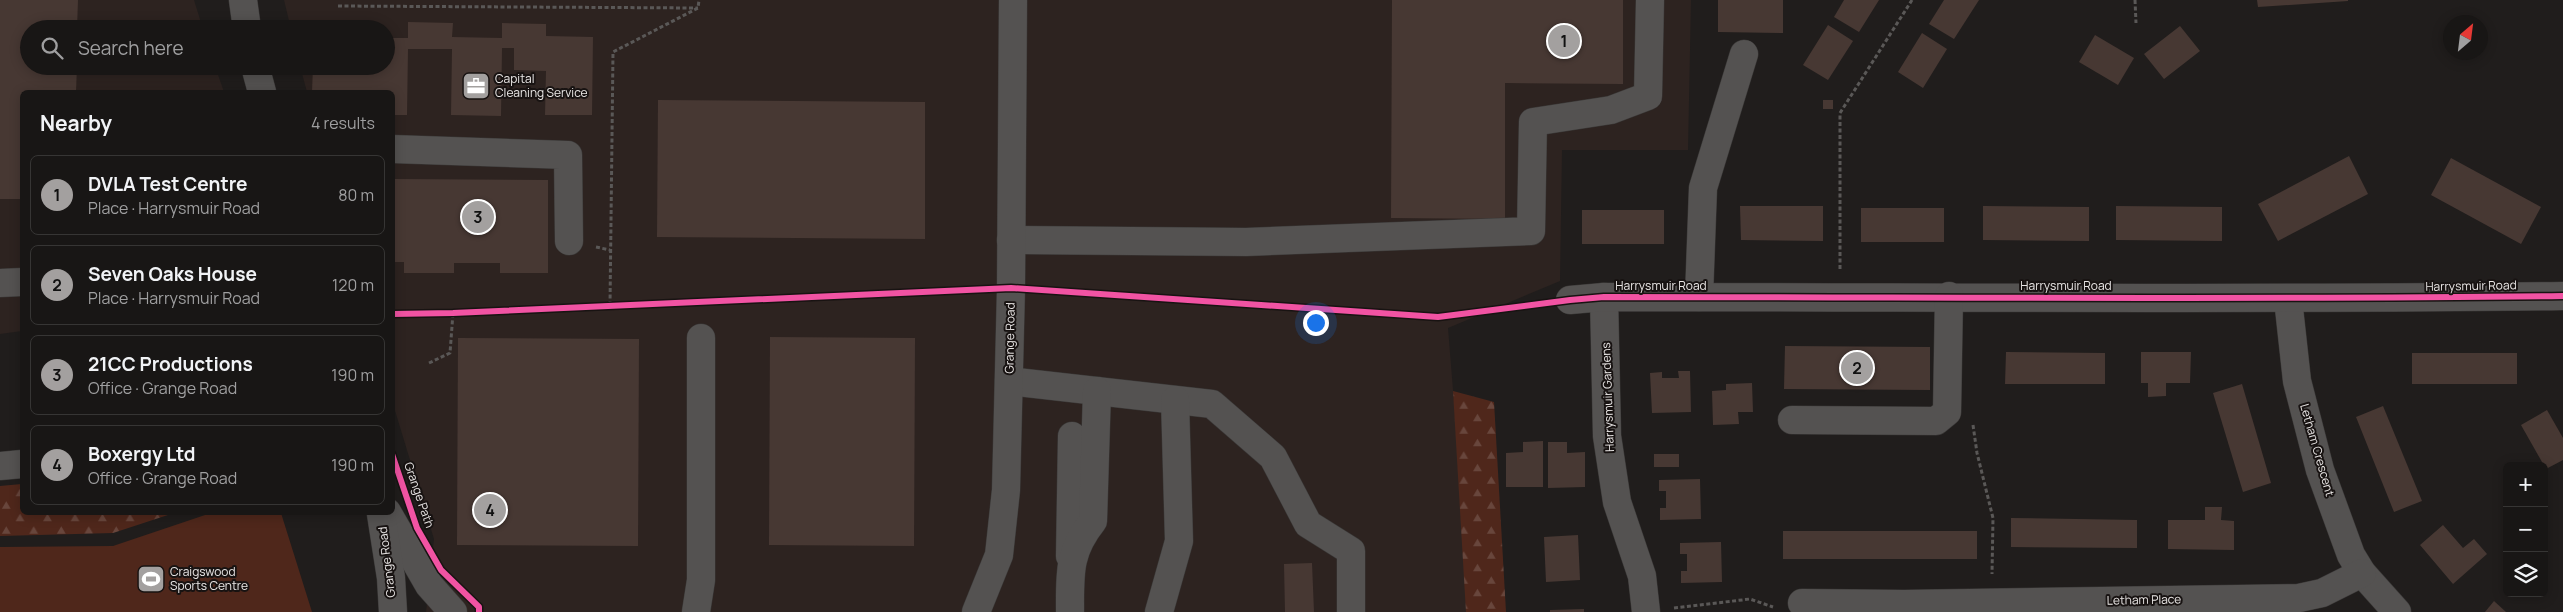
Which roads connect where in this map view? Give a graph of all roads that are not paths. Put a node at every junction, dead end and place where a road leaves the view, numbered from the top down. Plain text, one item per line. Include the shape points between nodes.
1 (243, 0) edge
2 (1013, 0) edge
3 (1650, 0) edge
4 (246, 20) edge
5 (1744, 54) dead end
6 (258, 75) edge
7 (262, 90) edge
8 (395, 149) edge
9 (1010, 240) junction
10 (568, 241) dead end
11 (20, 282) edge
12 (0, 283) edge
13 (1949, 296) junction
14 (2563, 296) edge
15 (1604, 297) junction
16 (1699, 297) junction
17 (2288, 299) junction
18 (1570, 300) dead end
19 (702, 338) dead end
20 (1009, 381) junction
21 (1097, 391) junction
22 (1175, 400) junction
23 (1792, 420) dead end
24 (1072, 436) dead end
25 (20, 464) edge
26 (0, 466) edge
27 (381, 515) edge
28 (389, 515) edge
29 (1070, 565) junction
30 (2362, 573) junction
31 (1802, 603) road end
32 (1905, 608) edge
33 (393, 612) edge
34 (453, 612) edge
35 (696, 612) edge
36 (976, 612) edge
37 (1070, 612) edge
38 (1159, 612) edge
39 (1351, 612) edge
40 (1646, 612) edge
41 (2397, 612) edge

1 - 4 street
2 - 9 street, Grange Road
3 - 9 street via 1648,96 1611,110 1533,122 1531,231 1246,242
5 - 16 street via 1703,188
6 - 7 street
8 - 10 street via 568,155
9 - 20 street, Grange Road
11 - 12 street
13 - 16 street, Harrysmuir Road
13 - 17 street, Harrysmuir Road
13 - 23 street via 1947,412 1936,421
14 - 17 street, Harrysmuir Road
15 - 16 street, Harrysmuir Road
15 - 18 street, Harrysmuir Road
15 - 40 street, Harrysmuir Gardens via 1607,436 1617,502 1642,576
17 - 30 street, Letham Crescent via 2297,381 2320,470 2351,555
19 - 35 street via 701,580
20 - 21 street
20 - 36 street, Grange Road via 1006,490 999,554
21 - 22 street
21 - 29 street via 1093,521 1080,536
22 - 38 street via 1179,541
22 - 39 street via 1212,404 1273,458 1308,524 1351,551
24 - 29 street
25 - 26 street
27 - 33 street, Grange Road
28 - 34 street, Grange Road via 429,585
29 - 37 street
30 - 32 street, Letham Place via 2322,593 2299,598 1991,602
30 - 41 street, Letham Crescent
31 - 32 street, Letham Place

